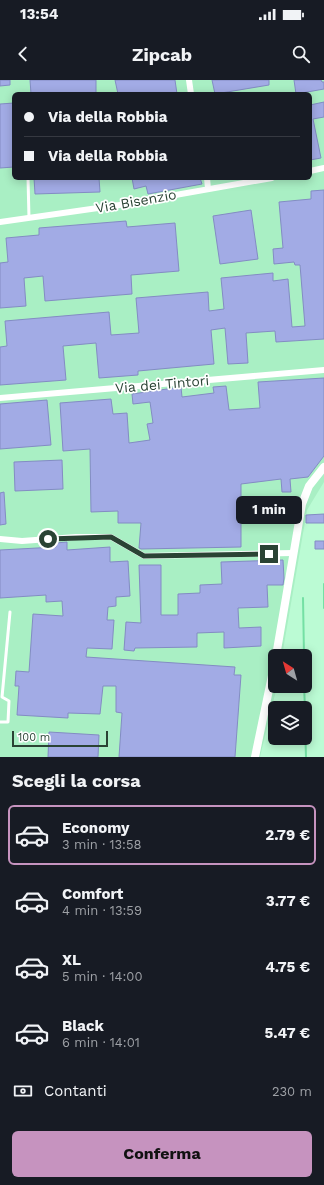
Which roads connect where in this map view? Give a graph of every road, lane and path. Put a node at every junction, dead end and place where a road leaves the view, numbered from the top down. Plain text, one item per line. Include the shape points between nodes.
1 (189, 80) edge
2 (191, 92) edge
3 (324, 168) edge
4 (312, 171) edge
5 (28, 180) edge
6 (207, 180) edge
7 (260, 180) edge
8 (208, 189) junction
9 (29, 218) junction
10 (0, 222) edge
11 (324, 370) edge
12 (0, 398) edge
13 (324, 467) edge
14 (0, 540) edge
15 (294, 553) junction
16 (10, 612) dead end
17 (277, 649) edge
18 (268, 693) edge
19 (0, 722) edge
20 (255, 757) edge

1 - 2 street
3 - 4 street
5 - 9 lane
6 - 8 street
7 - 8 street, Via Bisenzio
8 - 9 street, Via Bisenzio
9 - 10 street, Via Bisenzio
11 - 12 street, Via dei Tintori
13 - 15 street via 310,486 302,504
14 - 15 street via 111,537 144,556
15 - 17 street
16 - 19 lane via 2,697 9,701 8,722
18 - 20 street

